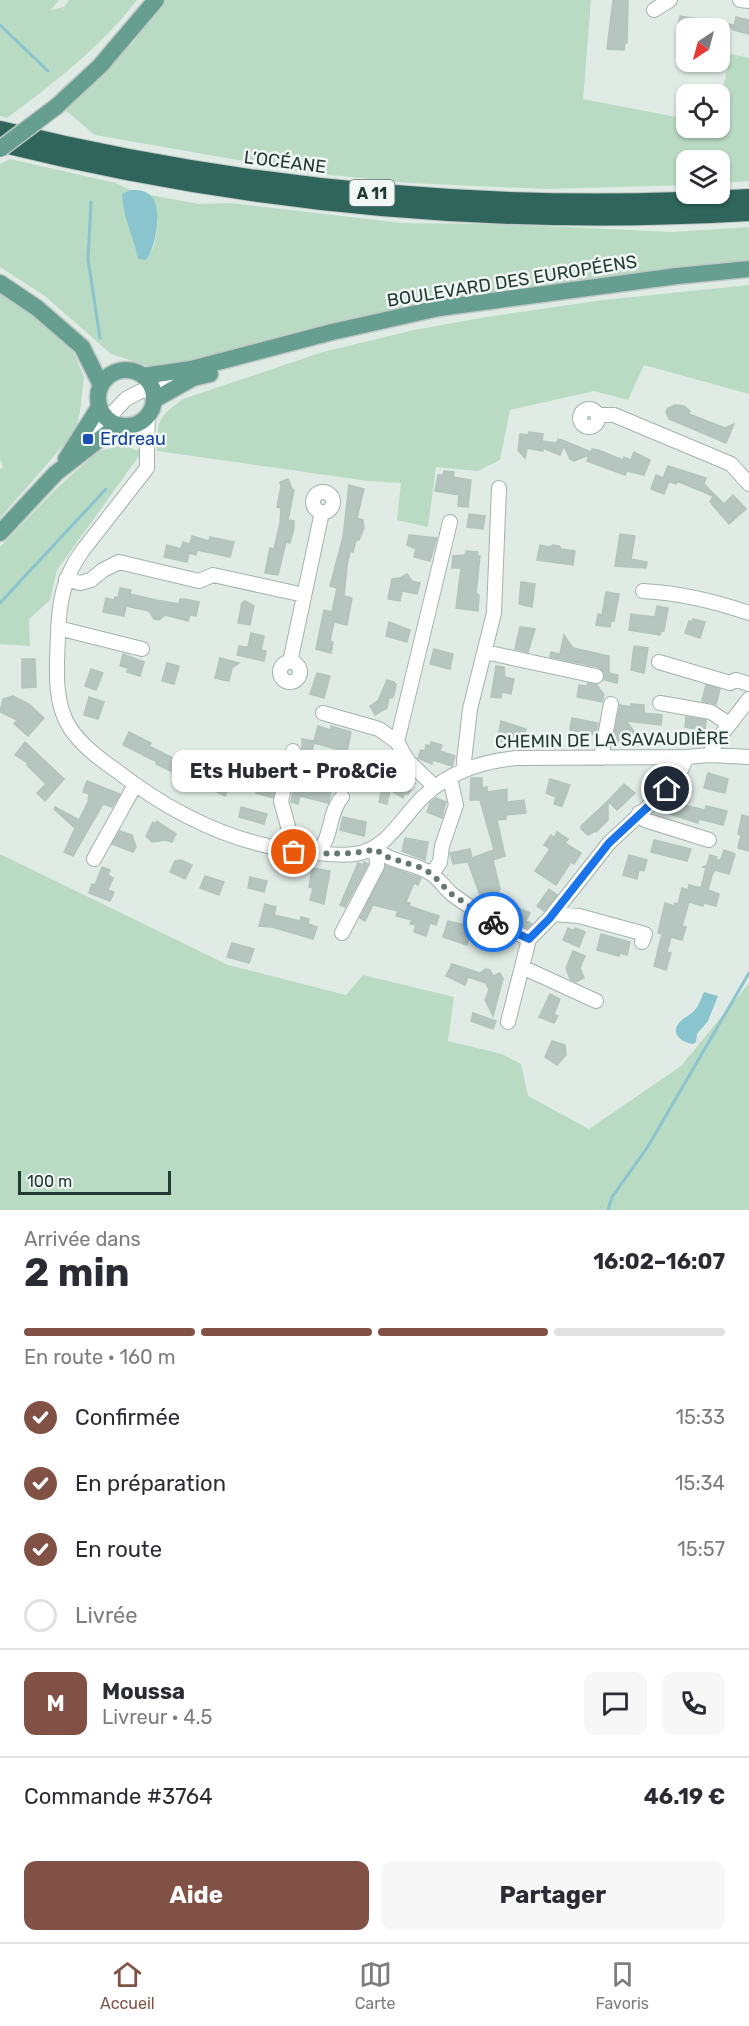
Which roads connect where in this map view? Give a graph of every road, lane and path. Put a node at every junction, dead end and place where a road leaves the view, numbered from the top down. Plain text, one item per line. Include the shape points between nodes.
1 (156, 0) edge
2 (670, 0) edge
3 (740, 0) edge
4 (749, 1) edge
5 (654, 10) dead end
6 (0, 130) edge
7 (0, 143) edge
8 (0, 149) edge
9 (749, 198) edge
10 (749, 212) edge
11 (749, 272) edge
12 (0, 283) edge
13 (85, 351) junction
14 (118, 372) junction
15 (101, 386) junction
16 (150, 388) junction
17 (598, 415) dead end
18 (148, 417) junction
19 (113, 419) junction
20 (147, 442) junction
21 (56, 473) junction
22 (749, 484) edge
23 (499, 488) dead end
24 (322, 512) dead end
25 (450, 522) dead end
26 (0, 533) edge
27 (66, 579) junction
28 (643, 591) dead end
29 (304, 595) junction
30 (749, 613) edge
31 (58, 628) junction
32 (142, 649) dead end
33 (484, 652) junction
34 (290, 662) dead end
35 (659, 662) dead end
36 (596, 675) dead end
37 (749, 684) edge
38 (749, 699) edge
39 (660, 703) dead end
40 (611, 704) dead end
41 (323, 713) dead end
42 (729, 724) junction
43 (397, 742) junction
44 (293, 751) dead end
45 (709, 755) junction
46 (687, 757) junction
47 (749, 757) edge
48 (601, 758) junction
49 (465, 769) junction
50 (450, 778) junction
51 (135, 785) junction
52 (435, 787) junction
53 (342, 798) dead end
54 (639, 813) junction
55 (709, 840) dead end
56 (284, 849) junction
57 (376, 849) junction
58 (316, 853) junction
59 (93, 859) dead end
60 (432, 874) junction
61 (553, 914) junction
62 (342, 933) dead end
63 (645, 935) dead end
64 (529, 939) junction
65 (522, 967) junction
66 (596, 1001) dead end
67 (508, 1022) dead end

1 - 8 main road, bridge via 100,66 57,106
2 - 5 street
3 - 4 street
6 - 9 highway, L’OCÉANE / A 11 via 193,170 370,193 573,203
7 - 10 highway, L’OCÉANE / A 11 via 163,178 368,206 543,216
11 - 16 main road, BOULEVARD DES EUROPÉENS via 494,305 389,325
11 - 16 main road, BOULEVARD DES EUROPÉENS via 654,279 439,308 191,369
12 - 13 main road via 54,321
13 - 14 main road
13 - 15 main road
14 - 15 main road via 108,376
14 - 16 main road via 131,371
15 - 19 main road via 97,397
16 - 18 main road
16 - 19 street via 126,399
17 - 22 street via 614,415 731,464
18 - 19 main road
18 - 20 street
19 - 20 street
19 - 21 main road
19 - 21 main road
20 - 27 street via 147,468 72,564
21 - 26 main road
23 - 33 street via 494,613
24 - 29 street
25 - 43 street
27 - 29 street via 80,583 90,580 119,562 199,581 213,575
27 - 31 street
28 - 30 street via 676,593
29 - 34 street
31 - 32 street
31 - 51 street via 56,673 69,727 88,748
33 - 36 street
33 - 49 street via 470,710
35 - 37 street via 730,683 736,680
38 - 42 street
39 - 42 street via 711,712
40 - 48 street
41 - 43 street via 379,729
42 - 45 street
43 - 52 street via 408,761
44 - 56 street via 281,801 289,830
45 - 46 street, CHEMIN DE LA SAVAUDIÈRE
45 - 47 street, CHEMIN DE LA SAVAUDIÈRE
46 - 48 street, CHEMIN DE LA SAVAUDIÈRE
46 - 54 street via 667,789
48 - 49 street, CHEMIN DE LA SAVAUDIÈRE via 491,760
49 - 50 street, CHEMIN DE LA SAVAUDIÈRE
50 - 52 street, CHEMIN DE LA SAVAUDIÈRE
50 - 60 street via 456,805 440,862
51 - 56 street via 205,826
51 - 59 street
52 - 57 street, CHEMIN DE LA SAVAUDIÈRE
53 - 58 street via 327,841
54 - 55 street via 645,820
54 - 61 street via 609,843
56 - 58 street
57 - 58 street via 356,854
57 - 60 street via 384,856
57 - 62 street via 377,866
60 - 64 street via 475,911
61 - 63 street via 579,916
61 - 64 street
64 - 65 street
65 - 66 street
65 - 67 street

